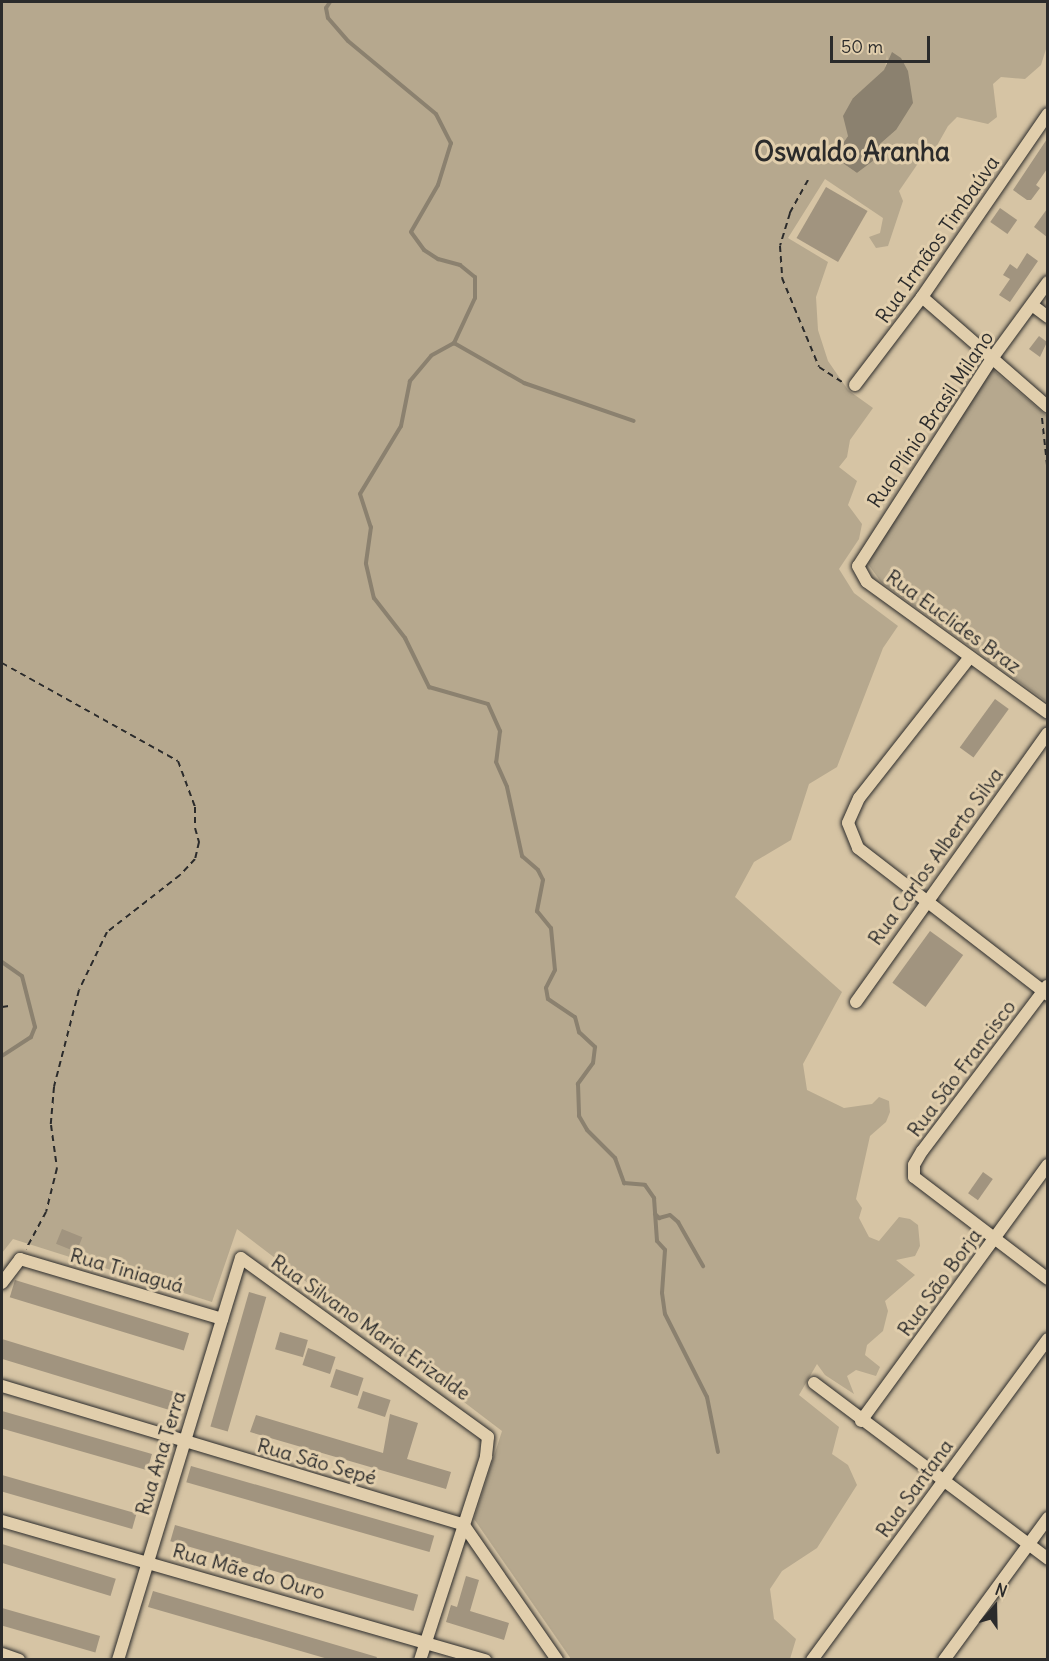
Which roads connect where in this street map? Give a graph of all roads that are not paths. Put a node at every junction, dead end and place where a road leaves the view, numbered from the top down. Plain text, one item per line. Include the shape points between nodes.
1 (1047, 114) edge
2 (1047, 282) edge
3 (922, 297) junction
4 (1032, 305) junction
5 (1047, 317) edge
6 (991, 360) junction
7 (855, 385) road end
8 (1047, 407) edge
9 (867, 582) joint
10 (969, 657) junction
11 (1047, 713) edge
12 (1047, 733) edge
13 (925, 902) junction
14 (1046, 990) edge
15 (856, 1002) dead end
16 (1047, 1165) edge
17 (994, 1239) junction
18 (241, 1258) joint
19 (1047, 1279) edge
20 (2, 1283) edge
21 (222, 1319) junction
22 (1047, 1339) edge
23 (814, 1383) dead end
24 (2, 1386) edge
25 (861, 1421) junction
26 (184, 1442) junction
27 (943, 1482) junction
28 (1047, 1518) edge
29 (2, 1521) edge
30 (463, 1524) junction
31 (1028, 1545) junction
32 (1047, 1559) edge
33 (147, 1563) junction
34 (425, 1642) junction
35 (2, 1654) edge
36 (19, 1659) edge
37 (118, 1659) edge
38 (420, 1659) edge
39 (485, 1659) edge
40 (557, 1659) edge
41 (812, 1659) edge
42 (944, 1659) edge

1 - 3 street, Rua Irmãos Timbaúva
2 - 4 street, Rua Plínio Brasil Milano
3 - 6 street
3 - 7 street, Rua Irmãos Timbaúva
4 - 5 street
4 - 6 street, Rua Plínio Brasil Milano
6 - 8 street
6 - 9 street, Rua Plínio Brasil Milano via 863,555 858,566
9 - 10 street, Rua Euclides Braz
10 - 11 street, Rua Euclides Braz
10 - 13 street via 860,798 848,823 858,848
12 - 13 street, Rua Carlos Alberto Silva
13 - 14 street
13 - 15 street, Rua Carlos Alberto Silva
14 - 17 street, Rua São Francisco via 914,1165 914,1177
16 - 17 street, Rua São Borja
17 - 19 street
17 - 25 street, Rua São Borja
18 - 21 street, Rua Ana Terra
18 - 30 street, Rua Silvano Maria Erizalde via 488,1437 489,1445
20 - 21 street, Rua Tiniaguá via 20,1259
21 - 26 street, Rua Ana Terra
22 - 27 street, Rua Santana
23 - 25 street
24 - 26 street, Rua São Sepé
25 - 27 street
26 - 30 street, Rua São Sepé
26 - 33 street, Rua Ana Terra
27 - 31 street
27 - 41 street, Rua Santana
28 - 31 street
29 - 33 street, Rua Mãe do Ouro
30 - 34 street
30 - 40 street
31 - 32 street
31 - 42 street
33 - 34 street, Rua Mãe do Ouro
33 - 37 street, Rua Ana Terra
34 - 38 street
34 - 39 street, Rua Mãe do Ouro
35 - 36 street

